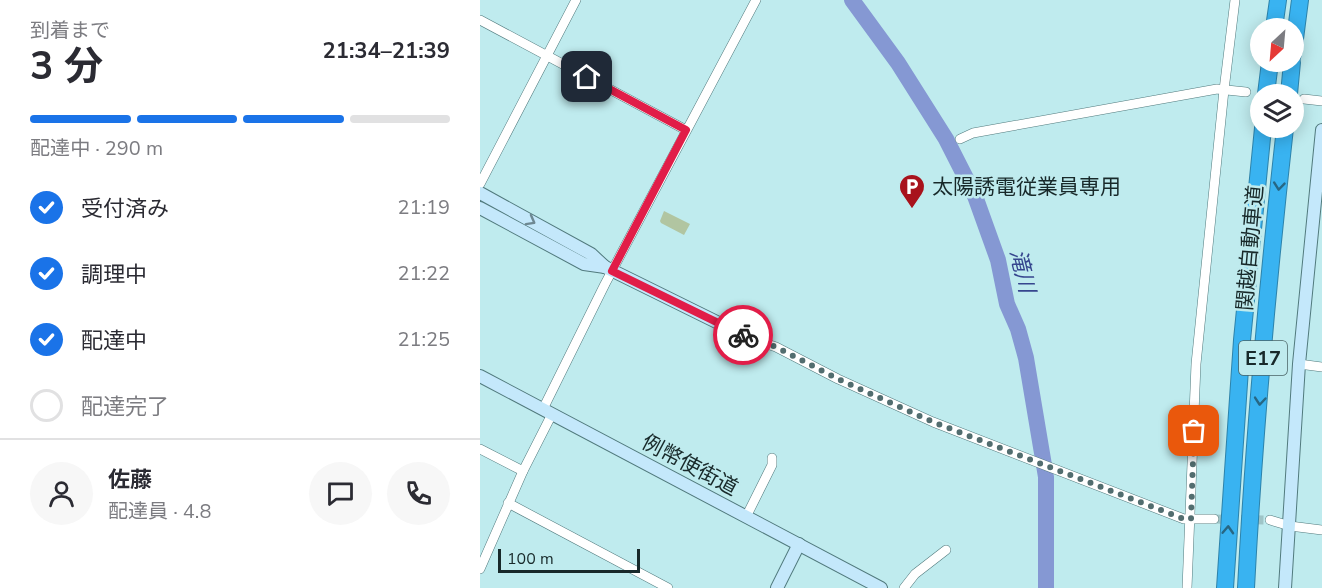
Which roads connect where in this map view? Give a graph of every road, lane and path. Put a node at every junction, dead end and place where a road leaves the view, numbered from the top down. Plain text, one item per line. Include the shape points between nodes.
1 (576, 0) edge
2 (756, 0) edge
3 (1235, 0) edge
4 (1278, 0) edge
5 (1300, 0) edge
6 (1275, 18) edge
7 (1298, 18) edge
8 (480, 20) edge
9 (547, 56) junction
10 (1224, 90) junction
11 (1246, 92) dead end
12 (1304, 98) edge
13 (1322, 101) edge
14 (686, 130) junction
15 (1322, 130) edge
16 (1262, 138) edge
17 (1284, 138) edge
18 (960, 139) dead end
19 (480, 184) edge
20 (480, 193) edge
21 (480, 208) edge
22 (608, 269) junction
23 (747, 337) joint
24 (1299, 364) junction
25 (1322, 367) edge
26 (480, 376) edge
27 (548, 412) junction
28 (480, 449) edge
29 (772, 458) dead end
30 (522, 471) junction
31 (508, 503) junction
32 (746, 517) junction
33 (1191, 519) junction
34 (1214, 519) tunnel mouth
35 (1270, 520) tunnel mouth
36 (1290, 526) junction
37 (1322, 530) edge
38 (799, 544) junction
39 (946, 550) dead end
40 (480, 569) edge
41 (668, 588) edge
42 (777, 588) edge
43 (882, 588) edge
44 (904, 588) edge
45 (1187, 588) edge
46 (1225, 588) edge
47 (1246, 588) edge
48 (1286, 588) edge

1 - 9 street
2 - 14 street
3 - 10 street
4 - 6 highway
5 - 7 highway
8 - 9 street
9 - 14 street
9 - 19 street
10 - 11 street
10 - 18 street via 996,128
10 - 33 street via 1196,364
12 - 13 street
14 - 22 street
15 - 24 street
46 -> 16 highway, 関越自動車道 / E17 via 1242,340
17 -> 47 highway, 関越自動車道 / E17
20 -> 22 street via 591,254
21 - 22 street via 584,264
22 - 23 street
22 - 27 street
23 - 33 street via 933,422
24 - 25 street
24 - 36 street
26 - 27 street, 例幣使街道
27 - 30 street
27 - 32 street, 例幣使街道
28 - 30 street
29 - 32 street
30 - 31 street
31 - 40 street
31 - 41 street
32 - 38 street, 例幣使街道
33 - 34 street
33 - 45 street
35 - 36 street
36 - 37 street
36 - 48 street
38 - 42 street
38 - 43 street, 例幣使街道
39 - 44 street via 915,574

